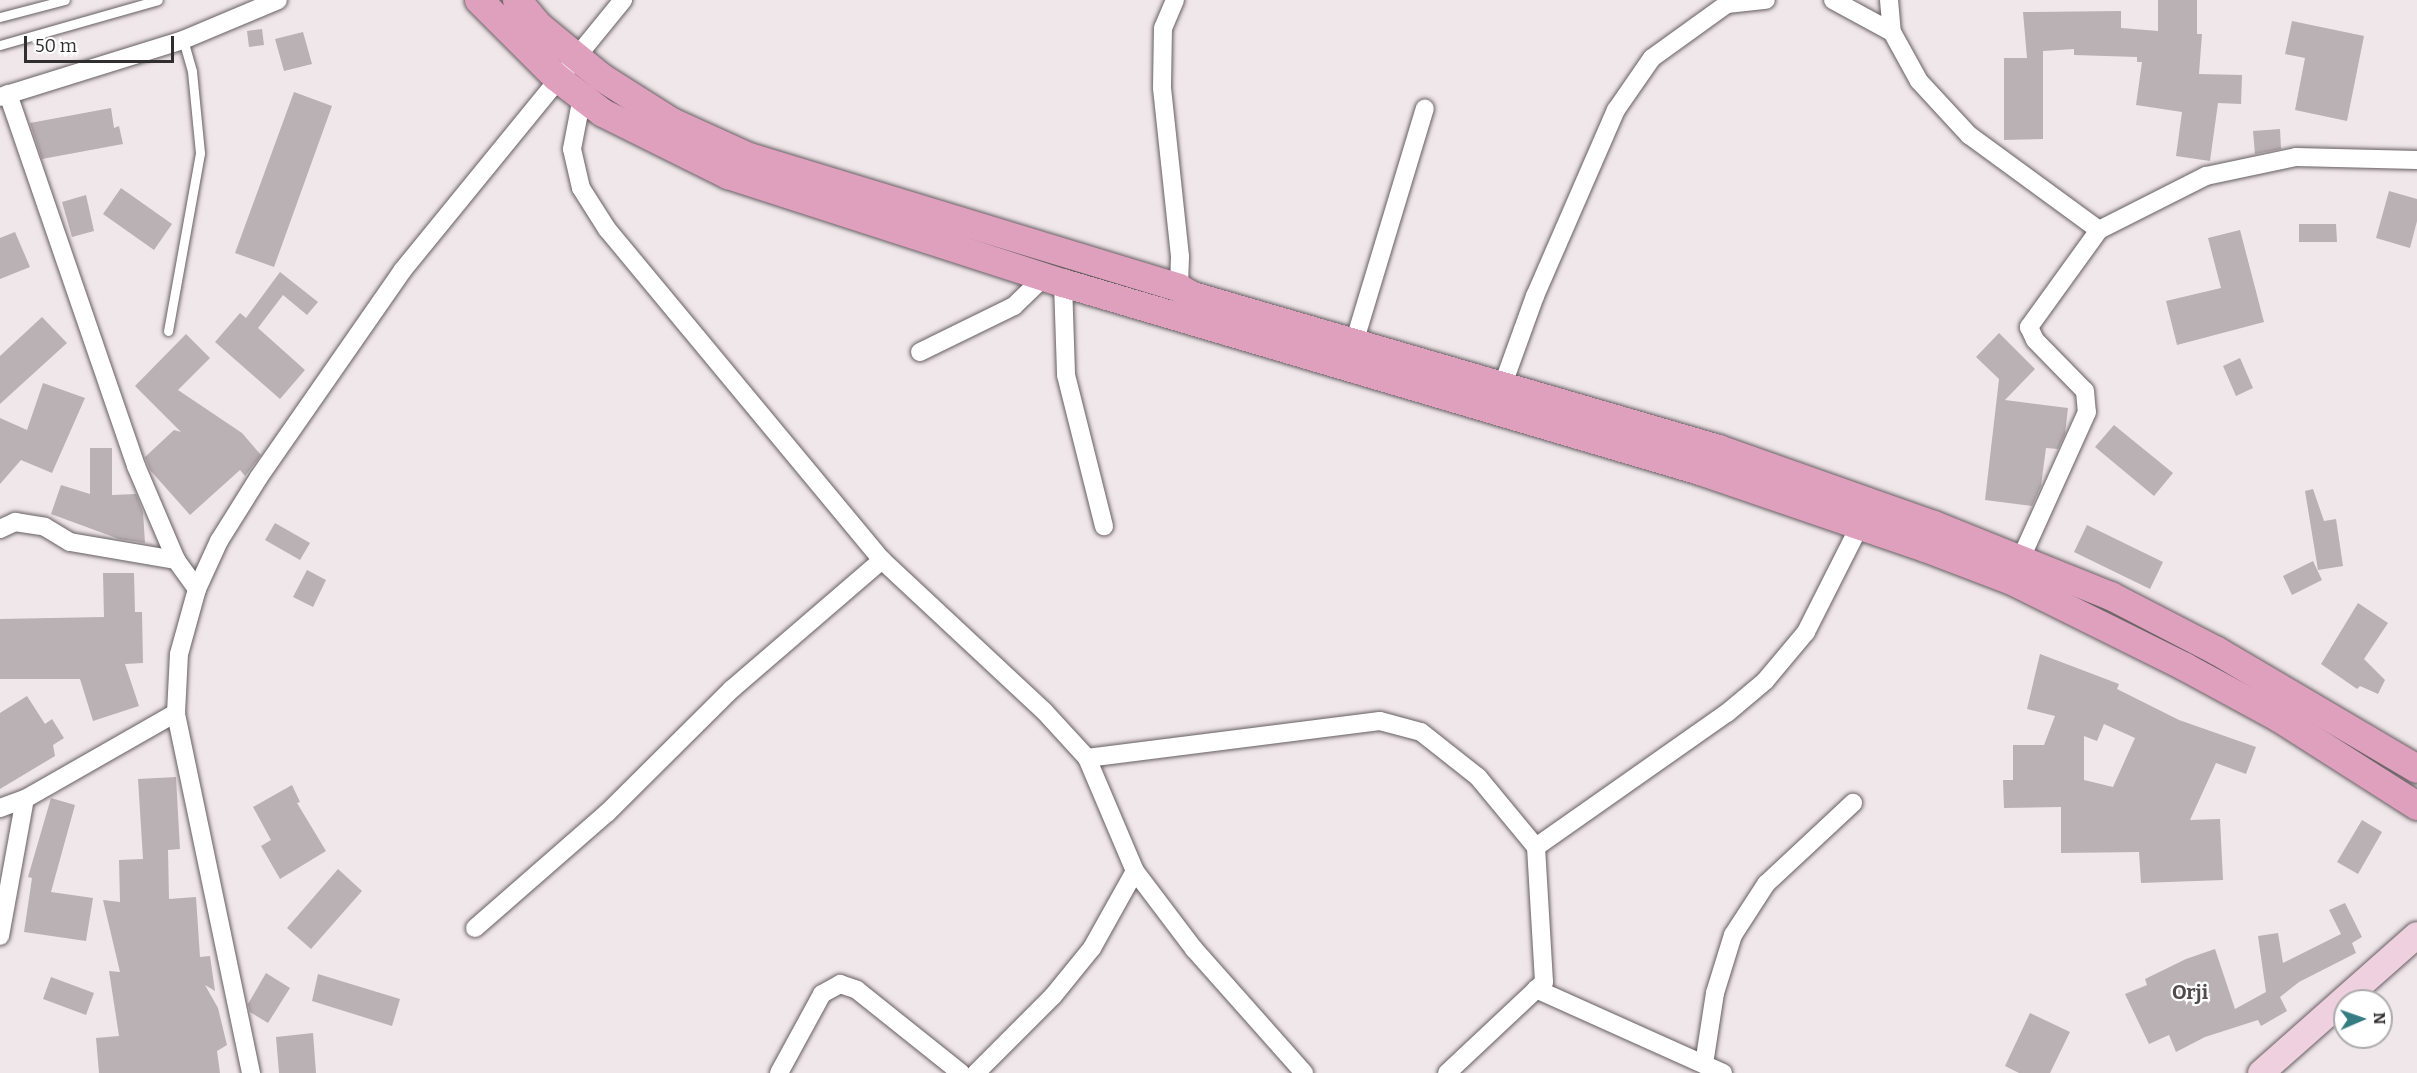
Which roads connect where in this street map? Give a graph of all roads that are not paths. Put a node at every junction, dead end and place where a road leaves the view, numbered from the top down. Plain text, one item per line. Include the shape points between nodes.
1 (65, 0) edge
2 (158, 0) edge
3 (278, 0) edge
4 (479, 0) edge
5 (517, 0) edge
6 (622, 0) edge
7 (1175, 0) edge
8 (1766, 0) edge
9 (1833, 0) edge
10 (1889, 0) edge
11 (0, 17) edge
12 (1893, 32) junction
13 (183, 40) junction
14 (0, 45) edge
15 (575, 57) junction
16 (556, 77) junction
17 (4, 96) edge
18 (582, 97) junction
19 (1425, 108) dead end
20 (2417, 160) edge
21 (2099, 230) junction
22 (1053, 280) junction
23 (1179, 288) junction
24 (168, 332) dead end
25 (1354, 343) junction
26 (920, 352) dead end
27 (1502, 387) junction
28 (1860, 525) junction
29 (1104, 526) dead end
30 (0, 529) edge
31 (2021, 558) junction
32 (176, 560) junction
33 (882, 560) junction
34 (197, 589) junction
35 (176, 713) junction
36 (1087, 758) junction
37 (2417, 769) edge
38 (25, 798) junction
39 (1853, 803) dead end
40 (2417, 806) edge
41 (0, 808) edge
42 (1536, 847) junction
43 (1135, 871) junction
44 (475, 928) dead end
45 (2417, 934) edge
46 (0, 936) edge
47 (1536, 989) junction
48 (1704, 1064) junction
49 (251, 1073) edge
50 (779, 1073) edge
51 (961, 1073) edge
52 (976, 1073) edge
53 (1304, 1073) edge
54 (1447, 1073) edge
55 (1723, 1073) edge
56 (2261, 1073) edge

1 - 11 lane
2 - 14 lane
3 - 13 street
4 - 16 main road
5 - 15 main road via 539,26
6 - 15 street
7 - 23 street via 1164,28 1162,88 1180,257
8 - 27 street via 1727,4 1652,58 1616,110 1535,296
9 - 12 street
10 - 12 street
12 - 21 street via 1919,81 1968,135
13 - 17 street
13 - 24 lane via 192,71 200,153
15 - 16 street
15 - 23 main road via 672,123 749,157
16 - 18 main road
16 - 34 street via 402,271 259,477 219,541
17 - 32 street via 136,466
18 - 22 main road via 664,146 728,175
18 - 33 street via 572,149 581,188 607,229
19 - 25 street
20 - 21 street via 2296,157 2206,176
21 - 31 street via 2029,327 2035,340 2085,391 2087,412
22 - 26 street via 1014,306
22 - 28 main road via 1700,471
22 - 29 street via 1066,375
23 - 25 main road via 1193,296
25 - 27 main road
27 - 31 main road via 1719,449
28 - 40 main road via 2012,581 2185,666 2279,718
28 - 42 street via 1806,633 1765,681 1727,713
30 - 32 street via 15,522 45,526 70,542
31 - 37 main road via 2111,596 2217,651
32 - 34 street
33 - 36 street via 1044,711
33 - 44 street via 732,689 607,813
34 - 35 street via 179,654
35 - 38 street
35 - 49 street
36 - 42 street via 1380,721 1421,732 1478,777
36 - 43 street
38 - 41 street
38 - 46 street
39 - 48 street via 1766,884 1733,935 1715,993
42 - 47 street via 1544,982
43 - 52 street via 1079,964 1053,996
43 - 53 street via 1194,949
45 - 56 main road
47 - 48 street
47 - 54 street
48 - 55 street
50 - 51 street via 822,994 840,984 857,990

